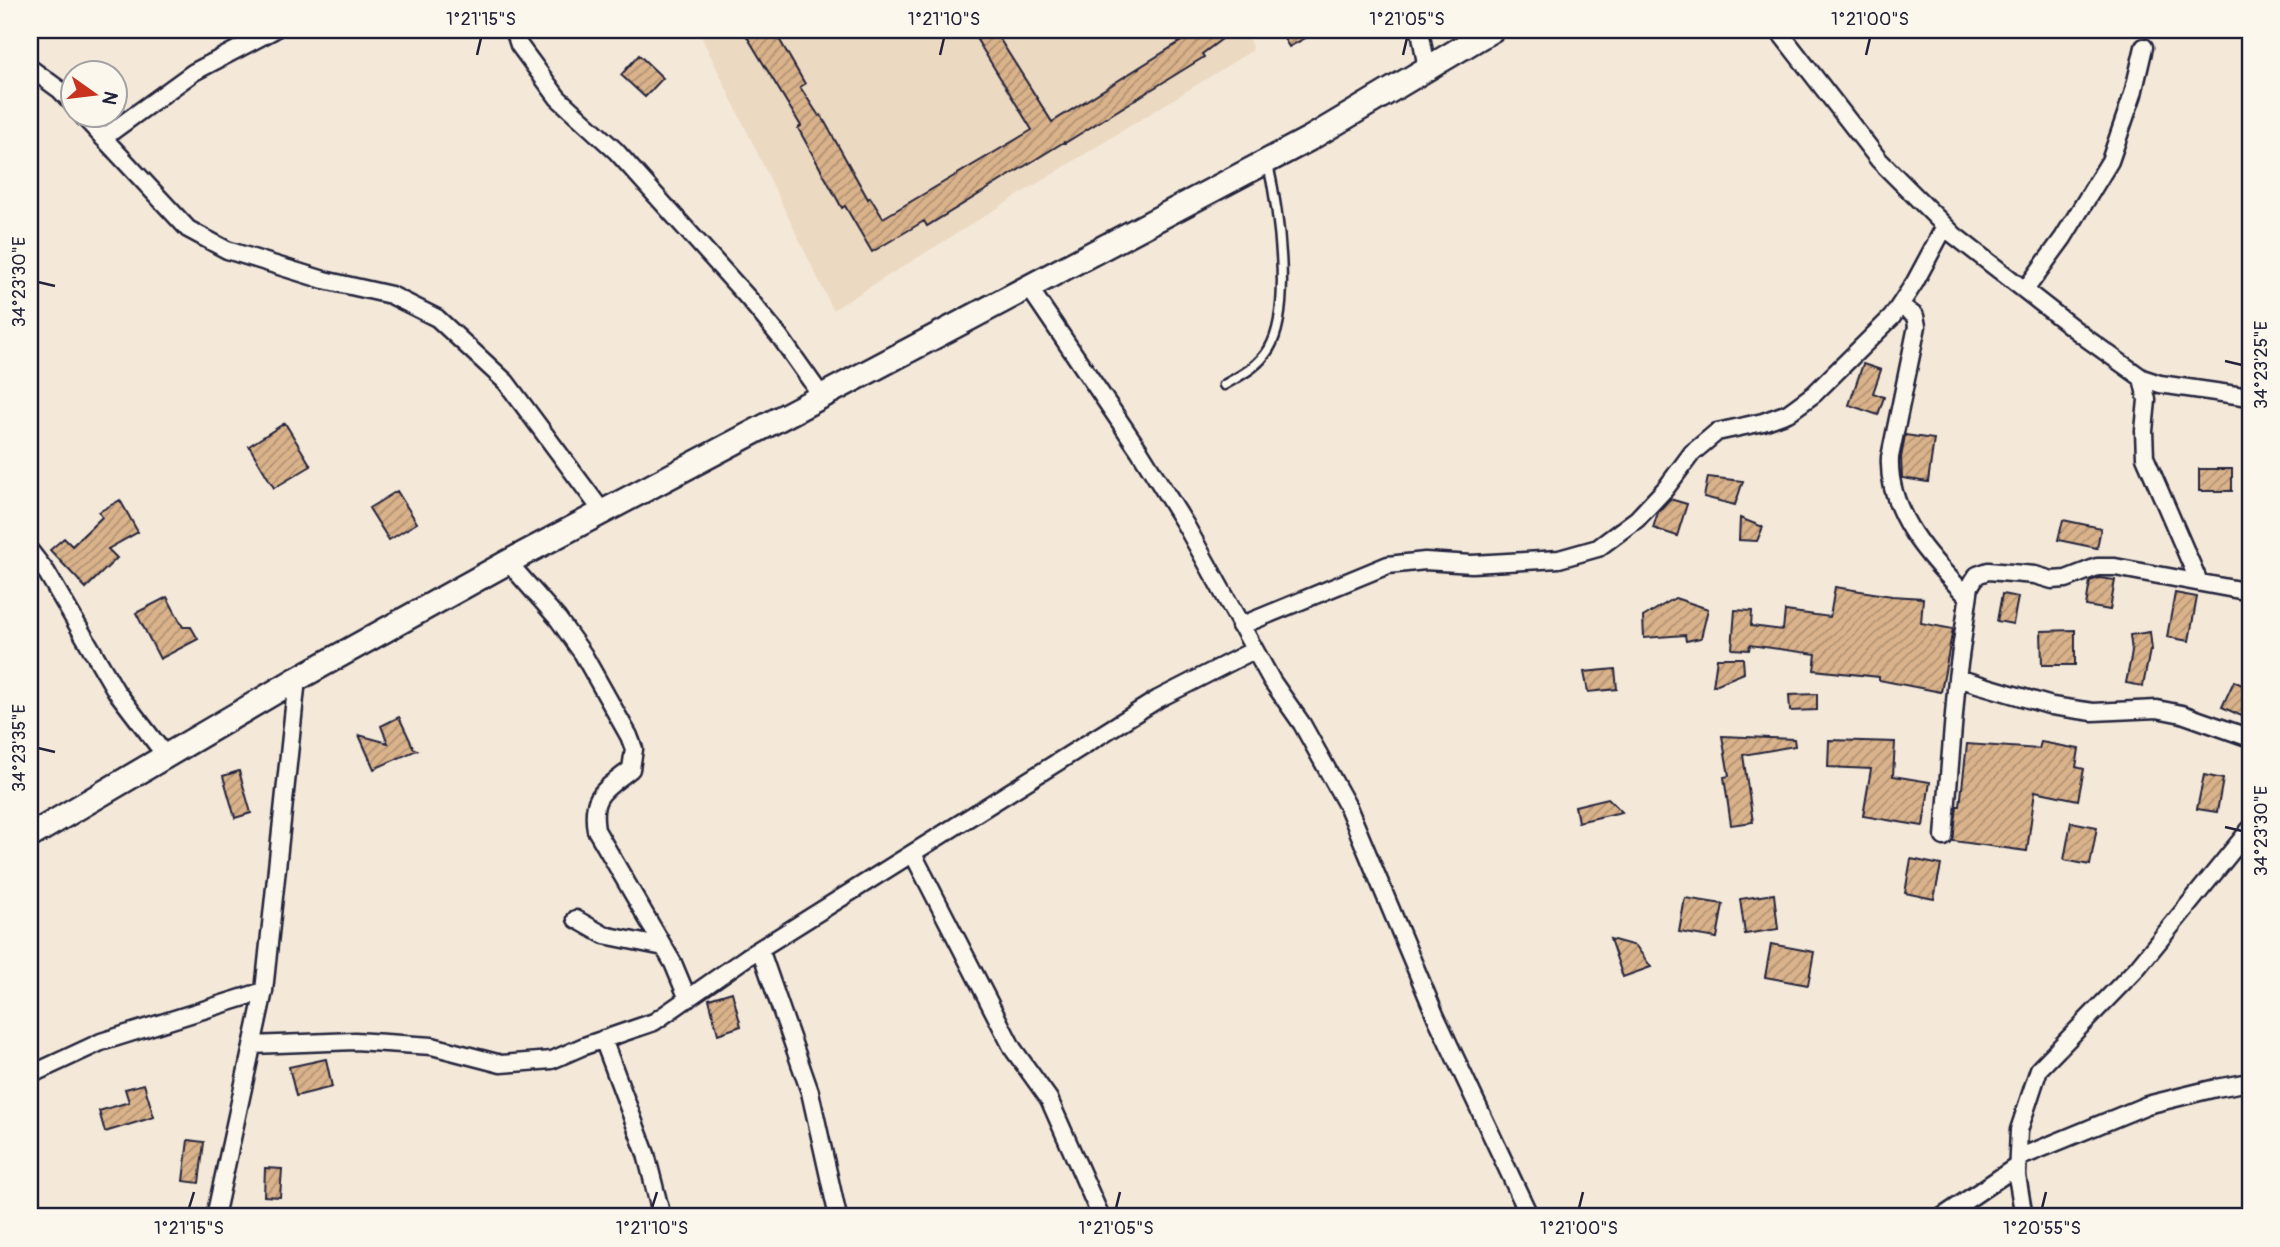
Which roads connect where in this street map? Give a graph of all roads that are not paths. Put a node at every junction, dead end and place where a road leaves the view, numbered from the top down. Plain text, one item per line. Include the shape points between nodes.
1 (514, 30) edge
2 (1420, 30) edge
3 (1492, 30) edge
4 (1779, 30) edge
5 (270, 31) edge
6 (2144, 47) dead end
7 (30, 68) edge
8 (1427, 69) junction
9 (60, 90) edge
10 (96, 130) edge
11 (103, 138) junction
12 (1268, 161) junction
13 (1945, 226) junction
14 (1028, 286) junction
15 (2025, 290) junction
16 (1900, 305) junction
17 (2142, 378) junction
18 (1224, 385) dead end
19 (821, 395) junction
20 (2250, 397) edge
21 (602, 511) junction
22 (30, 551) edge
23 (508, 562) junction
24 (2199, 582) junction
25 (2250, 592) edge
26 (1968, 597) junction
27 (1240, 626) junction
28 (1254, 650) junction
29 (1957, 678) junction
30 (297, 679) junction
31 (2250, 738) edge
32 (165, 755) junction
33 (2250, 829) edge
34 (30, 836) edge
35 (1944, 837) dead end
36 (913, 854) junction
37 (576, 919) dead end
38 (664, 947) junction
39 (760, 949) junction
40 (264, 991) junction
41 (688, 999) junction
42 (603, 1039) junction
43 (252, 1045) junction
44 (30, 1075) edge
45 (2250, 1082) edge
46 (2018, 1162) junction
47 (215, 1217) edge
48 (662, 1217) edge
49 (838, 1217) edge
50 (1101, 1217) edge
51 (1530, 1217) edge
52 (1942, 1217) edge
53 (2024, 1217) edge

1 - 19 street via 519,45 558,98 616,151 749,299
2 - 8 street
3 - 8 main road
4 - 13 street via 1880,160
5 - 11 street via 194,72
6 - 15 street via 2110,161
7 - 9 street
8 - 12 main road
10 - 11 street
11 - 21 street via 188,229 227,250 391,295 437,318 506,382
12 - 14 main road
12 - 18 lane via 1281,252 1280,315 1270,347 1254,368
13 - 15 street
13 - 16 street
14 - 19 main road
14 - 27 street via 1146,460
15 - 17 street
16 - 26 street via 1915,316 1917,326 1889,473 1895,497 1919,542
16 - 27 street via 1814,394 1788,413 1717,432 1692,453 1637,519 1598,548 1559,559 1388,565
17 - 20 street
17 - 24 street via 2147,400 2145,457
19 - 21 main road
21 - 23 main road
22 - 32 street via 116,691
23 - 30 main road
23 - 38 street via 583,654 629,736 634,749 631,769 602,793 594,807 596,830
24 - 25 street
24 - 26 street via 2115,567 2097,567 2052,580 1988,571 1977,575
26 - 29 street
27 - 28 street
28 - 36 street via 1157,699
28 - 51 street via 1348,807 1436,1017
29 - 31 street via 2052,706 2182,714
29 - 35 street
30 - 32 main road
30 - 40 street
32 - 34 main road
33 - 46 street via 2137,968 2039,1069 2019,1130
36 - 39 street
36 - 50 street via 1013,1049 1049,1099
37 - 38 street via 604,935
38 - 41 street
39 - 41 street
39 - 49 street via 810,1092
40 - 43 street
40 - 44 street via 101,1042
41 - 42 street via 654,1022
42 - 43 street via 552,1060 501,1064 432,1046 355,1041
42 - 48 street via 646,1154
43 - 47 street
45 - 46 street via 2147,1105
46 - 52 street
46 - 53 street

